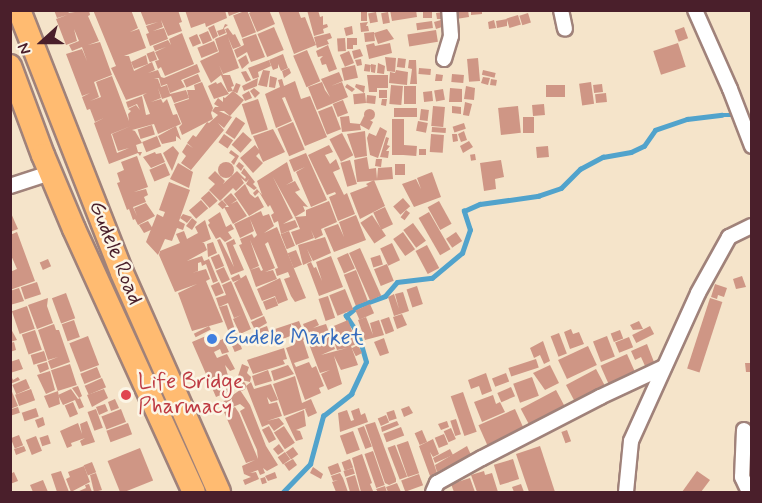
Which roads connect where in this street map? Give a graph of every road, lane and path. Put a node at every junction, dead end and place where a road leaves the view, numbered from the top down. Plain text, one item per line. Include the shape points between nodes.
1 (19, 10) edge
2 (449, 10) edge
3 (561, 10) edge
4 (695, 10) edge
5 (566, 29) dead end
6 (444, 59) dead end
7 (10, 66) edge
8 (752, 146) edge
9 (50, 173) junction
10 (10, 186) edge
11 (752, 226) edge
12 (664, 367) junction
13 (744, 429) dead end
14 (194, 492) edge
15 (219, 492) edge
16 (433, 492) edge
17 (626, 492) edge
18 (749, 492) edge

1 - 15 highway, Gudele Road via 122,273
2 - 6 street via 451,36
3 - 5 street
4 - 8 street
7 - 9 highway, Gudele Road
9 - 10 street
9 - 14 highway, Gudele Road
11 - 12 street via 729,237
12 - 16 street via 482,458 437,483
12 - 17 street via 631,441
13 - 18 street via 742,477

